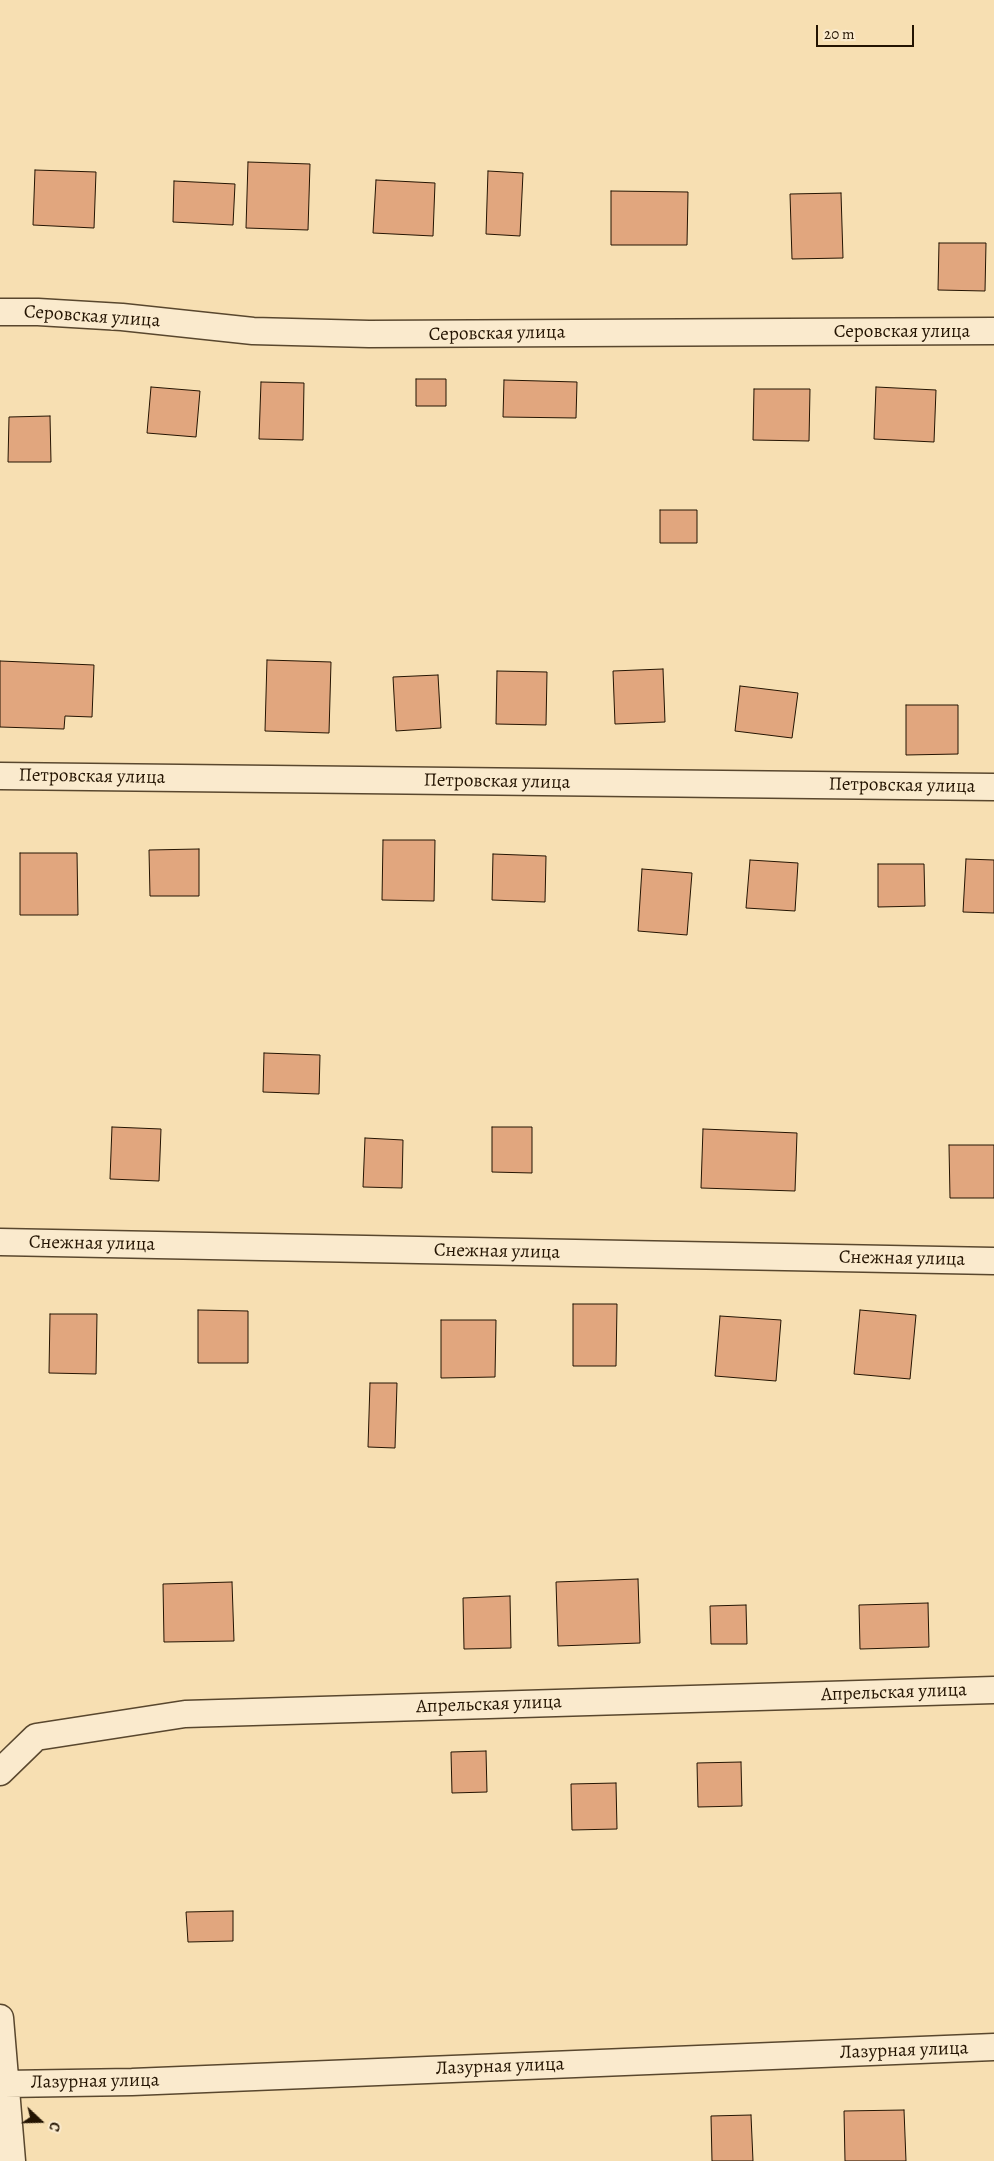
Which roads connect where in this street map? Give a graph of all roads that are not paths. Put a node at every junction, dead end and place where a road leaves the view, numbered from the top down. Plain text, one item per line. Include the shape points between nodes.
1 (0, 312) edge
2 (994, 331) edge
3 (0, 776) edge
4 (994, 787) edge
5 (0, 1242) edge
6 (994, 1261) edge
7 (994, 1690) edge
8 (0, 1772) edge
9 (0, 2018) edge
10 (994, 2048) edge
11 (6, 2084) junction
12 (12, 2161) edge

1 - 2 street, Серовская улица via 122,317 254,331 387,334
3 - 4 street, Петровская улица
5 - 6 street, Снежная улица
7 - 8 street, Апрельская улица via 185,1714 36,1737
9 - 11 street
10 - 11 street, Лазурная улица via 132,2082
11 - 12 street

